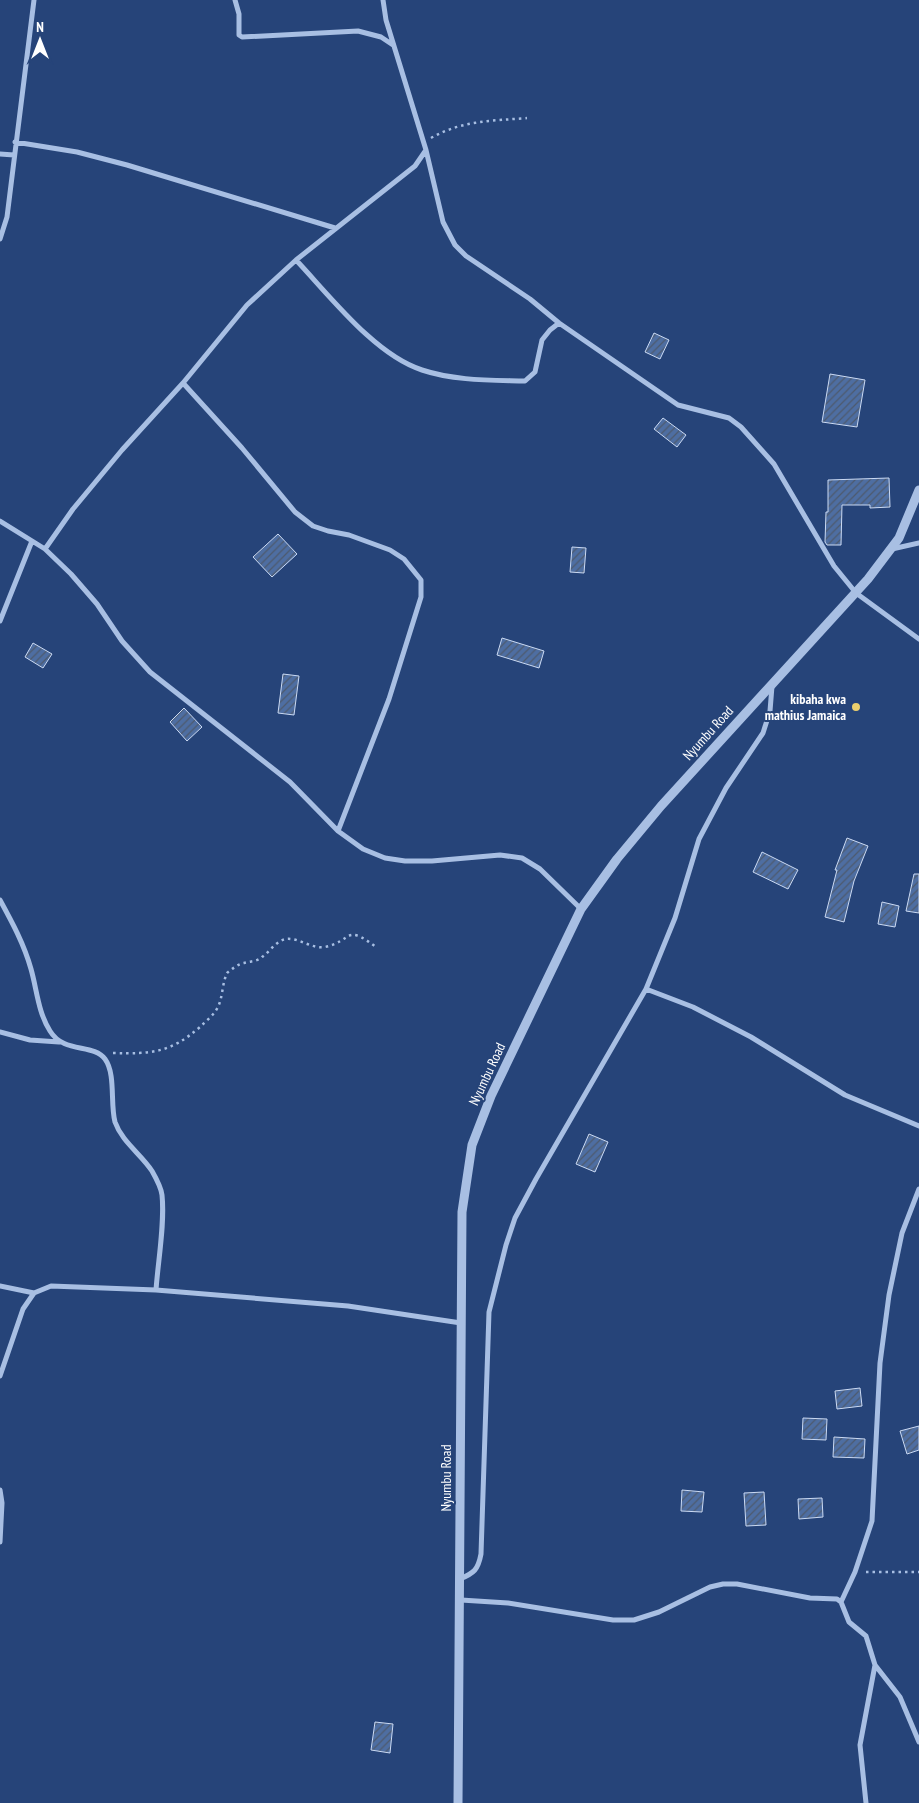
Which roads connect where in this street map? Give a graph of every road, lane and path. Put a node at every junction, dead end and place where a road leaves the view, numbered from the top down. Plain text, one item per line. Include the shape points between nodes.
1 (34, 0) edge
2 (234, 0) edge
3 (383, 0) edge
4 (394, 46) junction
5 (527, 118) dead end
6 (15, 142) junction
7 (424, 142) junction
8 (426, 150) junction
9 (0, 154) edge
10 (14, 154) junction
11 (335, 228) junction
12 (0, 239) edge
13 (296, 260) junction
14 (559, 323) junction
15 (183, 383) junction
16 (919, 490) edge
17 (0, 521) edge
18 (32, 540) junction
19 (919, 543) edge
20 (45, 549) junction
21 (892, 549) junction
22 (856, 593) junction
23 (0, 621) edge
24 (919, 639) edge
25 (773, 682) junction
26 (338, 831) junction
27 (0, 900) edge
28 (581, 909) junction
29 (376, 947) dead end
30 (646, 989) junction
31 (0, 1032) edge
32 (60, 1042) junction
33 (99, 1053) junction
34 (919, 1126) edge
35 (919, 1189) edge
36 (0, 1286) edge
37 (156, 1290) junction
38 (34, 1293) junction
39 (461, 1323) junction
40 (0, 1376) edge
41 (0, 1490) edge
42 (0, 1542) edge
43 (856, 1572) junction
44 (919, 1572) edge
45 (459, 1580) junction
46 (460, 1600) junction
47 (841, 1602) junction
48 (875, 1665) junction
49 (919, 1742) edge
50 (458, 1803) edge
51 (866, 1803) edge

1 - 6 street
2 - 4 street via 239,14 239,35 242,37 358,31 381,37
3 - 4 street
4 - 7 street
5 - 7 path via 464,124
6 - 10 street
6 - 11 street via 78,152
7 - 8 street
8 - 11 street via 415,166
8 - 14 street via 443,222 455,245
9 - 10 street
10 - 12 street via 7,218
11 - 13 street
13 - 14 street via 371,340 397,359 422,370 471,380 525,381 535,372 542,340
13 - 15 street via 247,305
14 - 22 street via 678,405 729,418 741,427 774,464 834,566
15 - 20 street via 115,458
15 - 26 street via 295,512 313,526 390,550 404,559 421,580 421,597 389,699
16 - 21 street, Nyumbu Road
17 - 18 street
18 - 20 street
18 - 23 street
19 - 21 street
20 - 26 street via 97,604 122,641 150,672 290,782
21 - 22 street, Nyumbu Road
22 - 24 street
22 - 25 street, Nyumbu Road
25 - 28 street, Nyumbu Road via 661,806
25 - 30 street via 770,712 763,733 726,788 699,839 675,918
26 - 28 street via 363,849 385,858 405,861 500,854 522,858 540,869
27 - 32 street via 31,969 42,1018
28 - 39 street, Nyumbu Road via 491,1096 472,1144 462,1212
29 - 33 path via 356,935 347,935 323,947 290,939 279,942 262,958 242,963 227,973 218,1008 187,1038 156,1052
30 - 34 street via 693,1007 751,1037 845,1095
30 - 45 street via 536,1179 515,1218 506,1245 489,1312 481,1554 473,1574
31 - 32 street via 30,1040
32 - 33 street
33 - 37 street via 108,1065 116,1122 124,1138 151,1170 162,1193
35 - 43 street via 902,1233 888,1295 880,1363 872,1521
36 - 38 street
37 - 38 street via 51,1286
37 - 39 street via 348,1306
38 - 40 street via 23,1309
39 - 45 street, Nyumbu Road
41 - 42 street
43 - 44 path
43 - 47 street
45 - 46 street, Nyumbu Road
46 - 47 street via 508,1603 613,1620 634,1620 659,1612 722,1584
46 - 50 street, Nyumbu Road
47 - 48 street via 849,1622 866,1636
48 - 49 street via 900,1697
48 - 51 street via 860,1745

